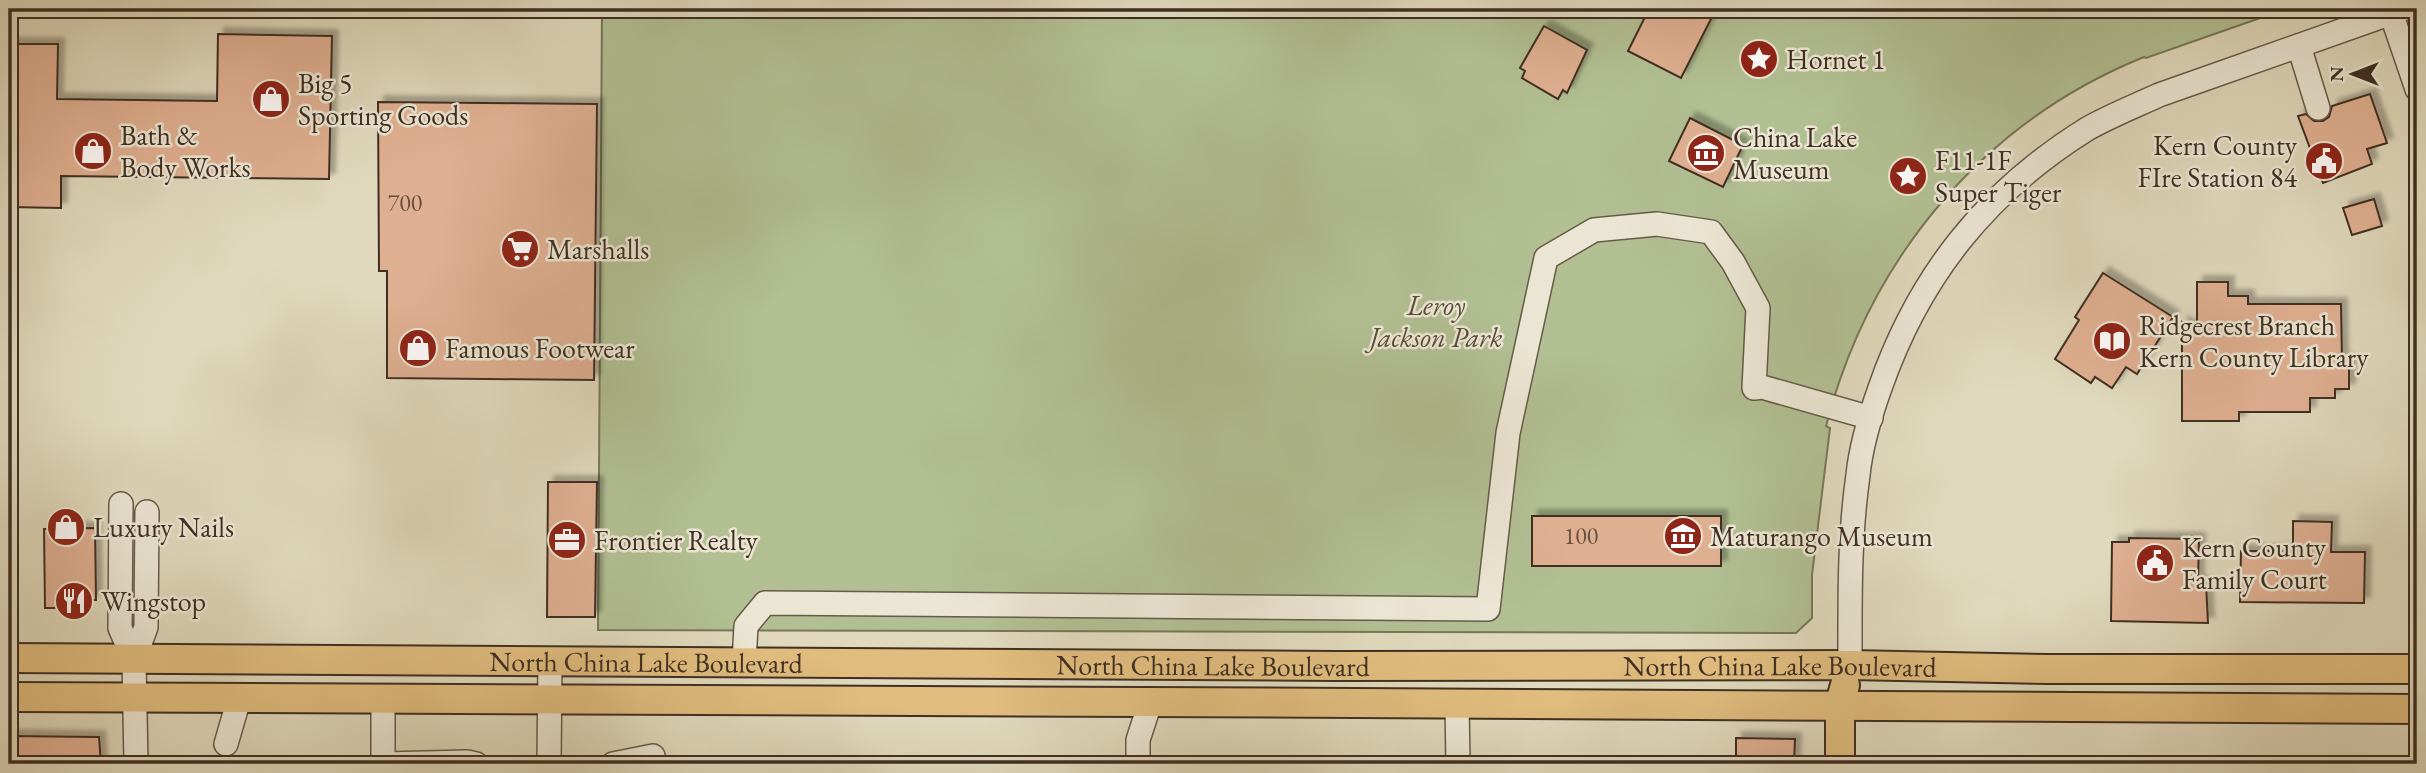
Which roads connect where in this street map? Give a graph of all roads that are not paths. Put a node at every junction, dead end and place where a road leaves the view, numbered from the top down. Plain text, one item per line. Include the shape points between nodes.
1 (2397, 11) edge
2 (2298, 46) junction
3 (2417, 89) edge
4 (2318, 108) dead end
5 (1871, 418) junction
6 (121, 504) dead end
7 (147, 512) dead end
8 (9, 658) edge
9 (134, 660) junction
10 (550, 661) junction
11 (744, 662) junction
12 (1850, 665) junction
13 (1335, 666) junction
14 (2417, 669) edge
15 (9, 697) edge
16 (135, 698) junction
17 (239, 699) junction
18 (383, 700) junction
19 (549, 700) junction
20 (1150, 703) junction
21 (1457, 704) junction
22 (1840, 704) junction
23 (2417, 709) edge
24 (226, 744) dead end
25 (653, 756) dead end
26 (136, 764) edge
27 (383, 764) edge
28 (476, 764) edge
29 (549, 764) edge
30 (613, 764) edge
31 (1138, 764) edge
32 (1458, 764) edge
33 (1840, 764) edge

1 - 2 street
1 - 3 street
2 - 4 street
2 - 5 street via 2123,111 2079,135 2012,184 1932,276 1890,358
5 - 11 street via 1754,388 1758,308 1712,232 1657,224 1594,230 1546,258 1508,433 1488,609 765,603 746,626
5 - 12 street via 1853,515
6 - 9 street via 120,628
7 - 9 street via 146,627
8 - 9 main road, North China Lake Boulevard
9 - 10 main road, North China Lake Boulevard
9 - 16 street
10 - 11 main road, North China Lake Boulevard
10 - 19 street
11 - 13 main road, North China Lake Boulevard
12 - 13 main road, North China Lake Boulevard
12 - 14 main road, North China Lake Boulevard
12 - 22 main road
13 - 20 main road via 1280,685 1165,682 1153,690
15 - 16 main road, North China Lake Boulevard
16 - 17 main road, North China Lake Boulevard
16 - 26 street
17 - 18 main road, North China Lake Boulevard
17 - 24 street
18 - 19 main road, North China Lake Boulevard
18 - 27 street
19 - 20 main road, North China Lake Boulevard
19 - 29 street
20 - 21 main road, North China Lake Boulevard
20 - 31 street via 1138,740
21 - 22 main road, North China Lake Boulevard
21 - 32 street
22 - 23 main road, North China Lake Boulevard
22 - 33 main road
25 - 30 street
27 - 28 street

